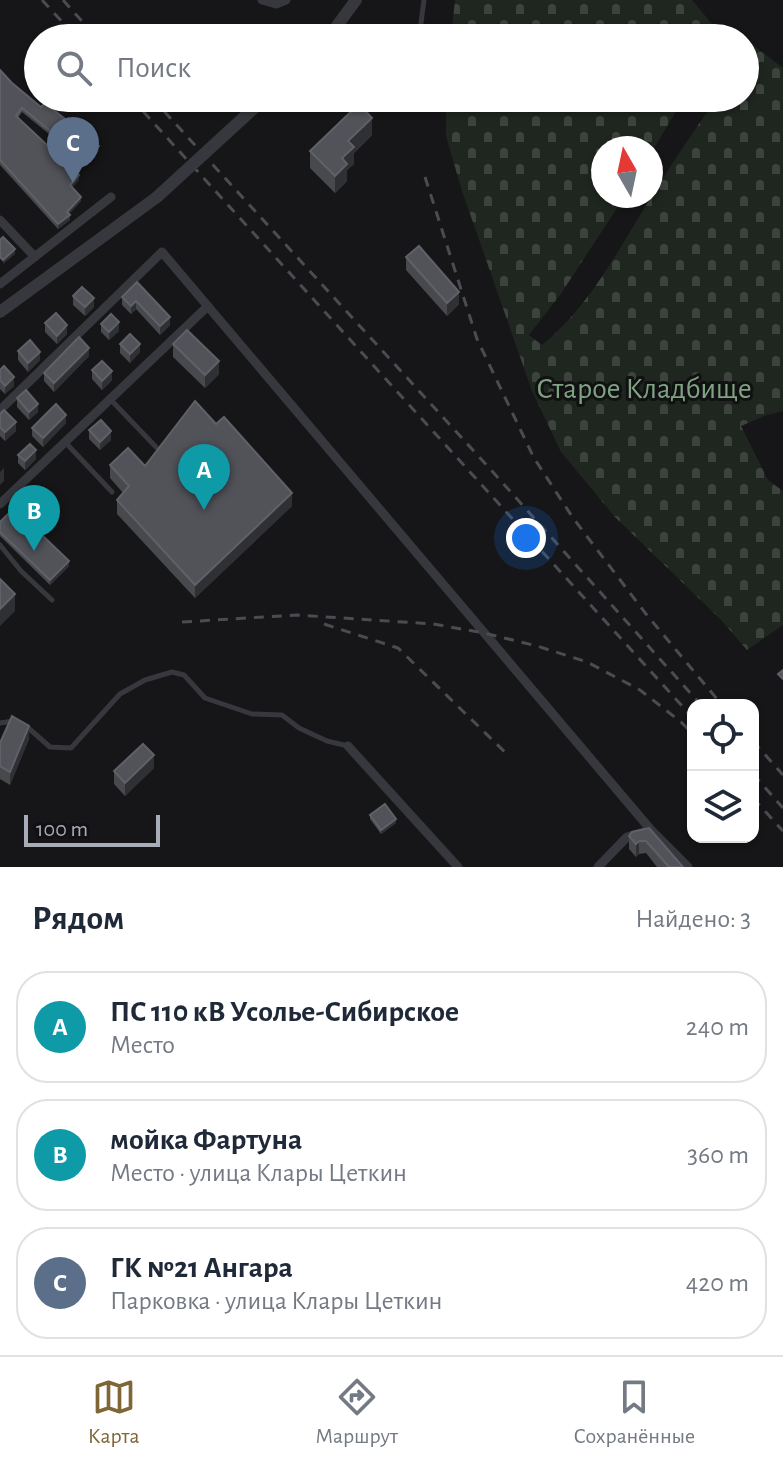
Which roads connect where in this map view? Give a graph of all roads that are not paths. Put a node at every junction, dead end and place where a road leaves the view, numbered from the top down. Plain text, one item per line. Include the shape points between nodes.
1 (262, 0) edge
2 (286, 0) edge
3 (356, 0) edge
4 (424, 0) edge
5 (339, 24) edge
6 (421, 24) edge
7 (250, 112) edge
8 (111, 197) dead end
9 (0, 220) edge
10 (35, 257) junction
11 (0, 284) edge
12 (208, 306) junction
13 (0, 312) edge
14 (110, 399) junction
15 (0, 410) edge
16 (64, 442) junction
17 (156, 447) edge
18 (112, 492) dead end
19 (0, 504) edge
20 (0, 545) edge
21 (52, 600) dead end
22 (0, 723) edge
23 (348, 746) joint
24 (651, 830) junction
25 (458, 867) edge
26 (598, 867) edge
27 (688, 867) edge

1 - 2 street
3 - 5 street
4 - 6 lane
7 - 13 street, bridge via 157,197
8 - 10 street
9 - 10 street
10 - 11 street
12 - 14 street
12 - 15 street via 162,252
12 - 24 street
14 - 16 street
14 - 17 lane
16 - 18 lane
16 - 19 street
20 - 21 lane
22 - 23 lane via 16,721 50,747 71,748 120,694 172,672 184,675 205,698 252,714 282,715 299,728
23 - 25 street
24 - 26 street via 627,837
24 - 27 street

